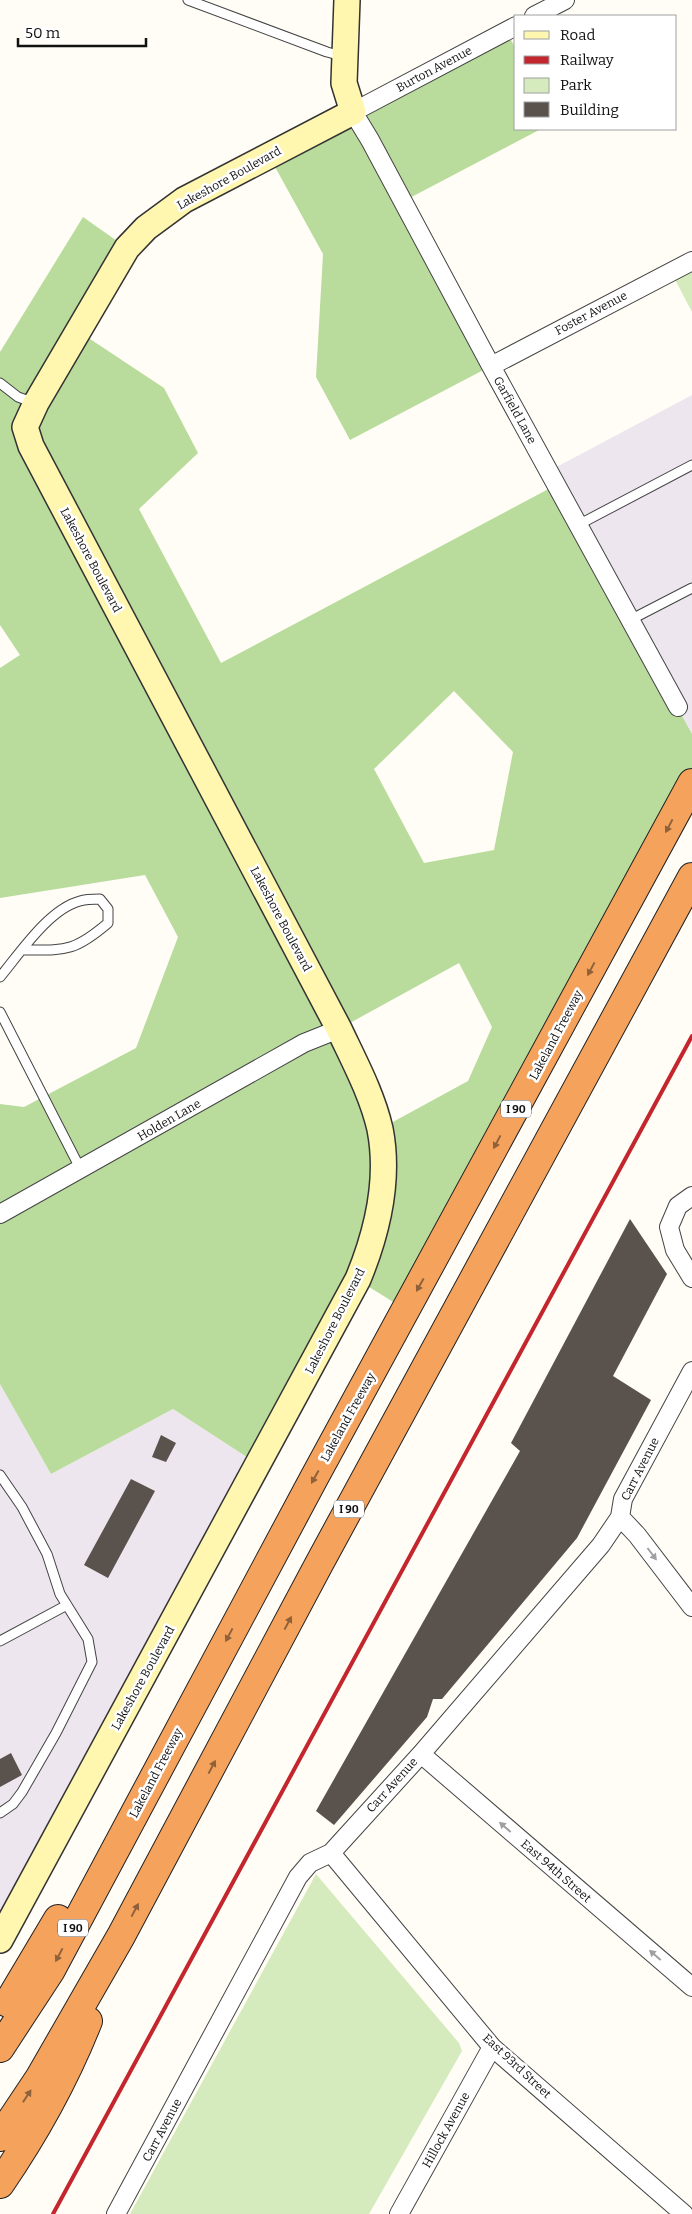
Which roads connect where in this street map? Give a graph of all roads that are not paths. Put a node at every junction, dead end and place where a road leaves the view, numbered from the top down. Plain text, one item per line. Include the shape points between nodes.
1 (188, 0) edge
2 (347, 0) edge
3 (565, 0) edge
4 (536, 15) edge
5 (514, 27) edge
6 (345, 57) junction
7 (353, 112) junction
8 (692, 261) edge
9 (491, 366) junction
10 (0, 383) edge
11 (36, 403) junction
12 (692, 465) edge
13 (578, 525) junction
14 (692, 588) edge
15 (630, 620) junction
16 (678, 707) dead end
17 (692, 783) edge
18 (692, 877) edge
19 (23, 950) junction
20 (0, 977) edge
21 (0, 1012) edge
22 (339, 1029) junction
23 (81, 1170) junction
24 (692, 1196) edge
25 (0, 1214) edge
26 (692, 1278) edge
27 (692, 1371) edge
28 (0, 1475) edge
29 (620, 1517) junction
30 (67, 1605) junction
31 (692, 1607) edge
32 (0, 1641) edge
33 (421, 1754) junction
34 (140, 1804) junction
35 (0, 1813) edge
36 (331, 1853) junction
37 (121, 1936) junction
38 (0, 1940) edge
39 (692, 1987) edge
40 (0, 2016) edge
41 (492, 2047) junction
42 (0, 2048) edge
43 (0, 2137) edge
44 (0, 2184) edge
45 (116, 2214) edge
46 (399, 2214) edge
47 (684, 2214) edge

1 - 6 lane
2 - 6 street
3 - 4 street
5 - 7 street, Burton Avenue
6 - 7 street via 344,83
7 - 9 street, Garfield Lane
7 - 11 street, Lakeshore Boulevard via 184,200 146,228 127,248
8 - 9 street, Foster Avenue
9 - 13 street, Garfield Lane
10 - 11 lane via 18,397
11 - 22 street, Lakeshore Boulevard via 25,427 31,446
12 - 13 lane
13 - 15 street, Garfield Lane
14 - 15 lane
15 - 16 street, Garfield Lane
17 -> 34 highway, Lakeland Freeway / I 90
37 -> 18 highway, I 90
19 - 19 lane via 54,914 79,901 100,899 108,909 108,923 88,941 65,950
19 - 20 lane
21 - 23 lane
22 - 23 street, Holden Lane via 304,1042
22 - 38 street, Lakeshore Boulevard via 368,1090 380,1130 383,1170 372,1246 358,1280
23 - 25 street, Holden Lane
24 - 26 street via 678,1206 669,1228 675,1250
27 - 29 street, Carr Avenue via 623,1499
28 - 30 lane via 22,1507
29 -> 31 street
29 - 33 street, Carr Avenue via 601,1545
30 - 32 lane
30 - 35 lane via 88,1639 92,1662 22,1792 14,1804
33 - 36 street, Carr Avenue
39 -> 33 street, East 94th Street
34 - 40 highway via 60,1916
34 -> 42 highway, Lakeland Freeway / I 90 via 51,1970
36 - 41 street, East 93rd Street
36 - 45 street, Carr Avenue via 310,1863 298,1877
43 -> 37 highway, I 90 via 40,2077
37 - 44 highway via 71,2064 21,2154
41 - 46 street, Hillock Avenue
41 - 47 street, East 93rd Street

